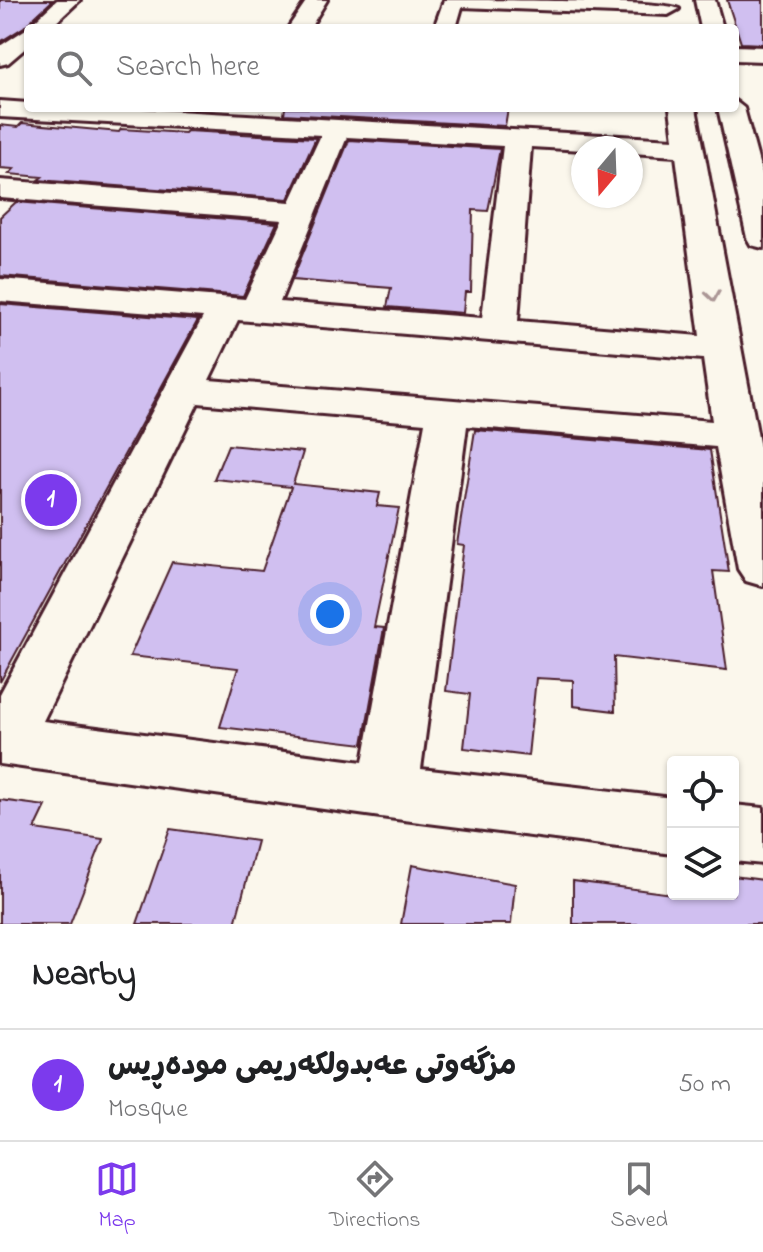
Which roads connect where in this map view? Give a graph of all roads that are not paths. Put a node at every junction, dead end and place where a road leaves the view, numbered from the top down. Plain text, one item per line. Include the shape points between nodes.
1 (70, 0) edge
2 (317, 0) edge
3 (705, 0) edge
4 (668, 12) edge
5 (42, 24) edge
6 (302, 24) edge
7 (446, 24) edge
8 (711, 24) edge
9 (24, 38) edge
10 (739, 53) edge
11 (763, 54) edge
12 (0, 58) edge
13 (739, 107) edge
14 (763, 108) edge
15 (0, 109) edge
16 (24, 110) edge
17 (120, 112) edge
18 (684, 112) edge
19 (735, 112) edge
20 (239, 115) edge
21 (413, 121) edge
22 (337, 129) junction
23 (518, 140) junction
24 (689, 148) junction
25 (751, 148) edge
26 (0, 189) edge
27 (301, 212) junction
28 (703, 233) junction
29 (763, 237) edge
30 (0, 290) edge
31 (242, 310) junction
32 (499, 331) junction
33 (721, 349) junction
34 (184, 390) junction
35 (448, 412) junction
36 (735, 436) junction
37 (763, 569) edge
38 (2, 740) edge
39 (388, 792) junction
40 (667, 825) edge
41 (739, 834) edge
42 (763, 836) edge

1 - 5 street
2 - 6 street
3 - 8 street
4 - 7 street via 454,0
9 - 12 street
10 - 11 street
13 - 14 street
15 - 16 street
17 - 20 street
18 - 24 street
19 - 25 street
20 - 22 street
21 - 22 street
21 - 23 street
22 - 27 street
23 - 24 street
23 - 32 street
24 - 28 street
25 - 29 street
26 - 27 street
27 - 31 street
28 - 29 street
28 -> 33 street
30 - 31 street
31 - 32 street
31 - 34 street
32 - 33 street
33 - 36 street
34 - 35 street
34 - 38 street
35 - 36 street
35 - 39 street
36 - 37 street
38 - 39 street
39 - 40 street
41 - 42 street

